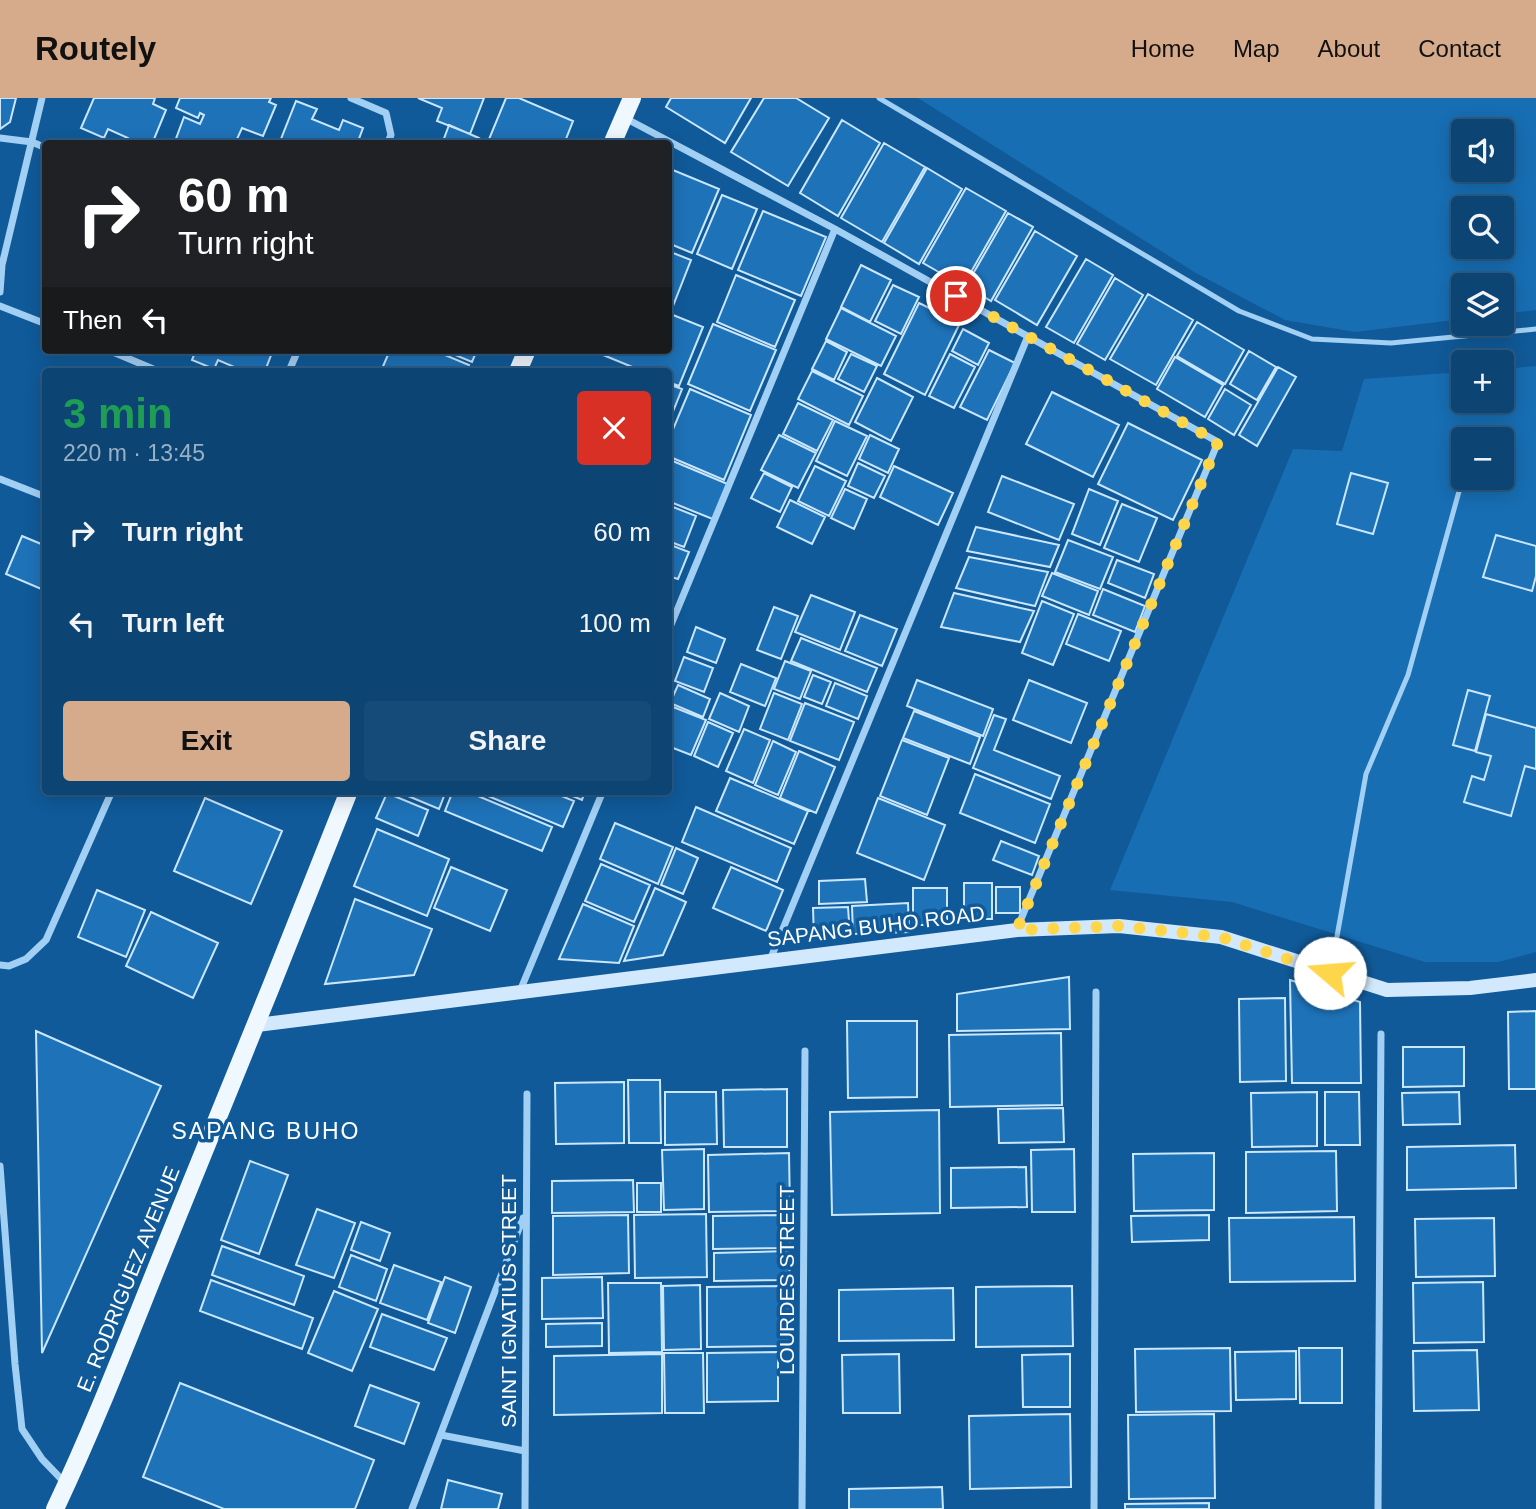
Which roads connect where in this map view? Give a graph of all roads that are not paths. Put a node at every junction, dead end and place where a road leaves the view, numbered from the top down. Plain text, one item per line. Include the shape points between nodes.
1 (42, 98) edge
2 (351, 98) edge
3 (632, 98) edge
4 (879, 98) edge
5 (623, 117) junction
6 (0, 138) edge
7 (389, 140) edge
8 (614, 140) edge
9 (667, 140) edge
10 (32, 142) junction
11 (672, 143) edge
12 (42, 146) edge
13 (835, 229) junction
14 (0, 292) edge
15 (0, 306) edge
16 (42, 322) edge
17 (1536, 329) edge
18 (1028, 336) junction
19 (118, 354) edge
20 (151, 368) edge
21 (0, 480) edge
22 (1459, 490) edge
23 (42, 496) edge
24 (672, 622) edge
25 (109, 795) edge
26 (347, 795) edge
27 (601, 795) edge
28 (1017, 930) junction
29 (770, 961) junction
30 (0, 965) edge
31 (1330, 973) junction
32 (1536, 979) edge
33 (520, 991) junction
34 (1096, 992) dead end
35 (257, 1025) junction
36 (1381, 1034) dead end
37 (806, 1051) dead end
38 (527, 1094) dead end
39 (0, 1166) edge
40 (525, 1214) junction
41 (441, 1435) junction
42 (525, 1451) junction
43 (67, 1485) junction
44 (55, 1509) edge
45 (412, 1509) edge
46 (525, 1509) edge
47 (802, 1509) edge
48 (1094, 1509) edge
49 (1378, 1509) edge

1 - 10 street
2 - 7 street via 386,113
3 - 5 main road
4 - 17 lane via 1239,311 1312,339 1391,343
5 - 8 main road
5 - 9 street
6 - 10 street
10 - 12 street
10 - 14 street via 2,265
11 - 13 street
13 - 18 street
13 - 24 street
15 - 16 street
18 - 28 street via 1218,442
18 - 29 street
19 - 20 street
21 - 23 street
22 - 31 lane via 1408,675 1366,774
25 - 30 street via 46,940 26,959
26 - 35 main road, E. RODRIGUEZ AVENUE
27 - 33 street
28 - 29 street, SAPANG BUHO ROAD
28 - 31 street, SAPANG BUHO ROAD via 1119,926 1221,937
29 - 33 street, SAPANG BUHO ROAD
31 - 32 street, SAPANG BUHO ROAD via 1387,990 1469,988
33 - 35 street, SAPANG BUHO ROAD
34 - 48 street
35 - 43 main road, E. RODRIGUEZ AVENUE
36 - 49 street
37 - 47 street, LOURDES STREET
38 - 40 street, SAINT IGNATIUS STREET
39 - 43 street via 22,1429
40 - 41 street
40 - 42 street, SAINT IGNATIUS STREET
41 - 42 street
41 - 45 street
42 - 46 street, SAINT IGNATIUS STREET
43 - 44 main road, E. RODRIGUEZ AVENUE

